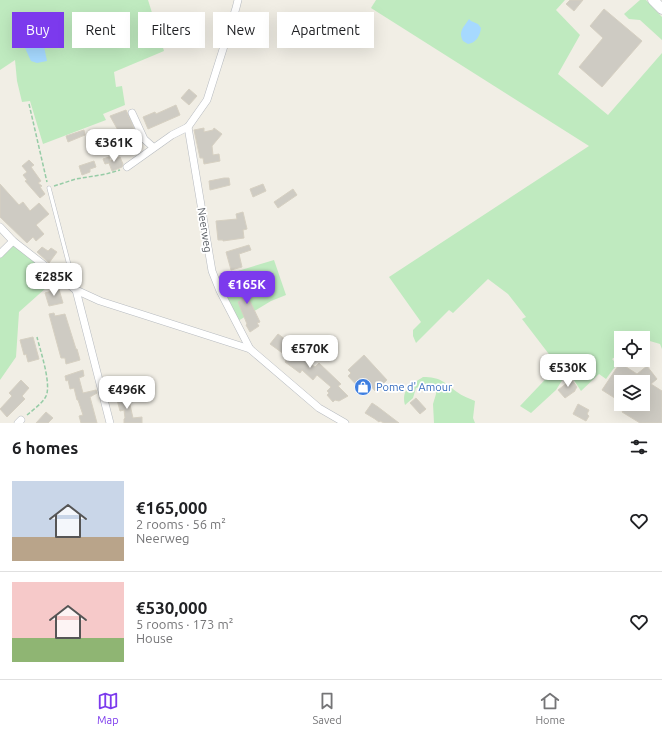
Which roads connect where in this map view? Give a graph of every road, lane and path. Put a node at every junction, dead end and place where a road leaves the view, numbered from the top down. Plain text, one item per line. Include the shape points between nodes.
1 (238, 0) edge
2 (653, 0) edge
3 (662, 9) edge
4 (29, 104) dead end
5 (132, 113) dead end
6 (188, 127) junction
7 (153, 147) junction
8 (127, 167) joint
9 (54, 187) dead end
10 (49, 188) joint
11 (0, 227) edge
12 (14, 241) junction
13 (0, 254) edge
14 (76, 290) junction
15 (37, 337) dead end
16 (250, 349) junction
17 (20, 421) edge
18 (110, 423) edge
19 (345, 423) edge

1 - 6 street via 207,100
2 - 3 main road
4 - 10 path
5 - 7 street via 144,139
6 - 7 street
6 - 16 street, Neerweg via 212,271
7 - 8 street
8 - 9 path
10 - 14 lane
11 - 12 street, Neerweg
12 - 13 street
12 - 14 street, Neerweg
14 - 16 street, Neerweg
14 - 18 street
15 - 17 path via 48,390 46,397
16 - 19 street, Neerweg via 319,408

